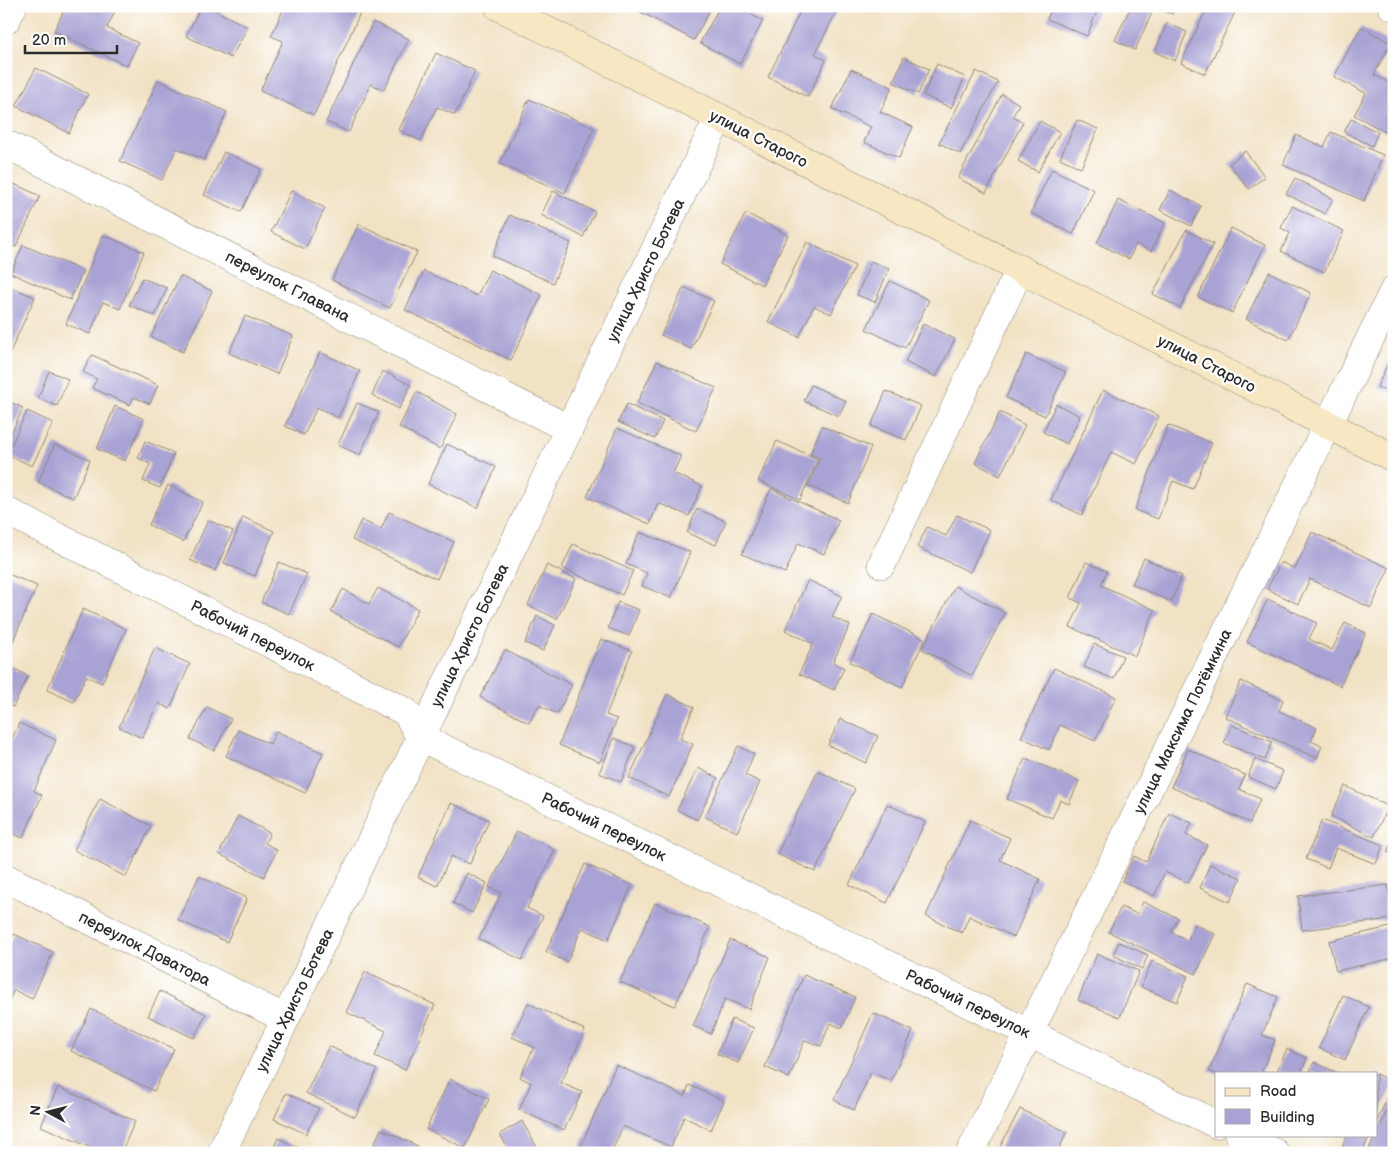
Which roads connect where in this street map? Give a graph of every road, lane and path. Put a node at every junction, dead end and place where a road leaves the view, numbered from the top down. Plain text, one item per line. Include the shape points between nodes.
1 (13, 6) edge
2 (498, 6) edge
3 (6, 20) edge
4 (719, 118) junction
5 (6, 144) edge
6 (1020, 269) junction
7 (1394, 290) edge
8 (1328, 424) junction
9 (569, 428) junction
10 (1394, 458) edge
11 (6, 511) edge
12 (882, 564) dead end
13 (420, 737) junction
14 (6, 878) edge
15 (284, 1018) junction
16 (1028, 1032) junction
17 (1215, 1124) edge
18 (1241, 1136) edge
19 (221, 1153) edge
20 (970, 1153) edge
21 (1275, 1153) edge

1 - 3 street
2 - 4 street, улица Старого
4 - 6 street, улица Старого
4 - 9 street, улица Христо Ботева
5 - 9 street, переулок Главана
6 - 8 street, улица Старого
6 - 12 street
7 - 8 street, улица Максима Потёмкина
8 - 10 street, улица Старого
8 - 16 street, улица Максима Потёмкина
9 - 13 street, улица Христо Ботева
11 - 13 street, Рабочий переулок via 406,712
13 - 15 street, улица Христо Ботева
13 - 16 street, Рабочий переулок
14 - 15 street, переулок Доватора
15 - 19 street, улица Христо Ботева
16 - 17 street, Рабочий переулок
16 - 20 street, улица Максима Потёмкина
18 - 21 street

